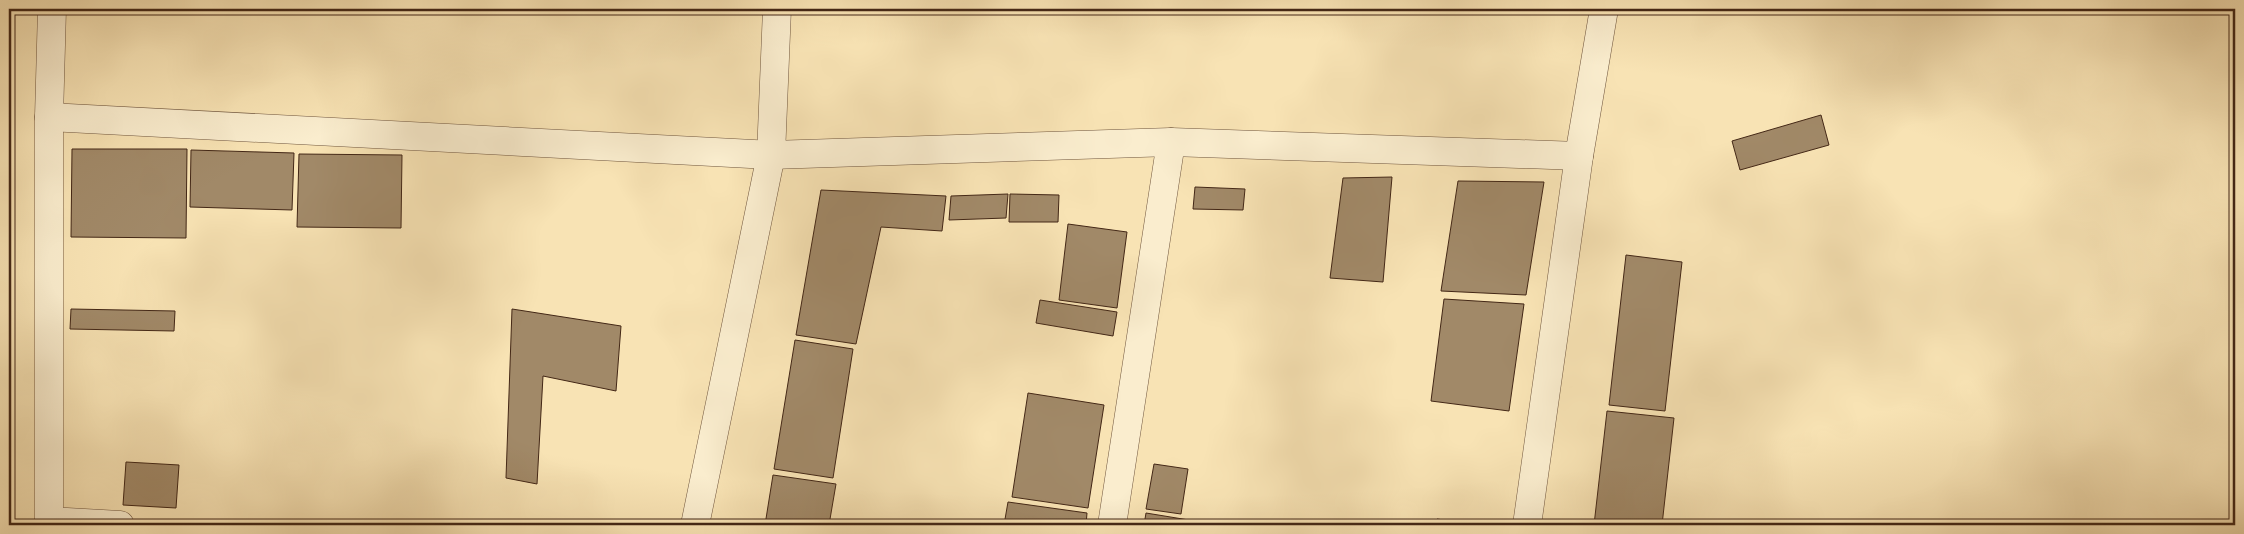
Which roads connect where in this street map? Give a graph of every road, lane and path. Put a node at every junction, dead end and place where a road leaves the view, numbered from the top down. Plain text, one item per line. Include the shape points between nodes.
1 (52, 9) edge
2 (777, 9) edge
3 (1604, 9) edge
4 (49, 118) junction
5 (1171, 142) junction
6 (771, 155) junction
7 (1579, 156) junction
8 (49, 523) edge
9 (120, 525) edge
10 (694, 525) edge
11 (1112, 525) edge
12 (1527, 525) edge

1 - 4 street
2 - 6 street
3 - 7 street
4 - 6 street
4 - 8 street
5 - 6 street
5 - 7 street
5 - 11 street
6 - 10 street
7 - 12 street
8 - 9 street

